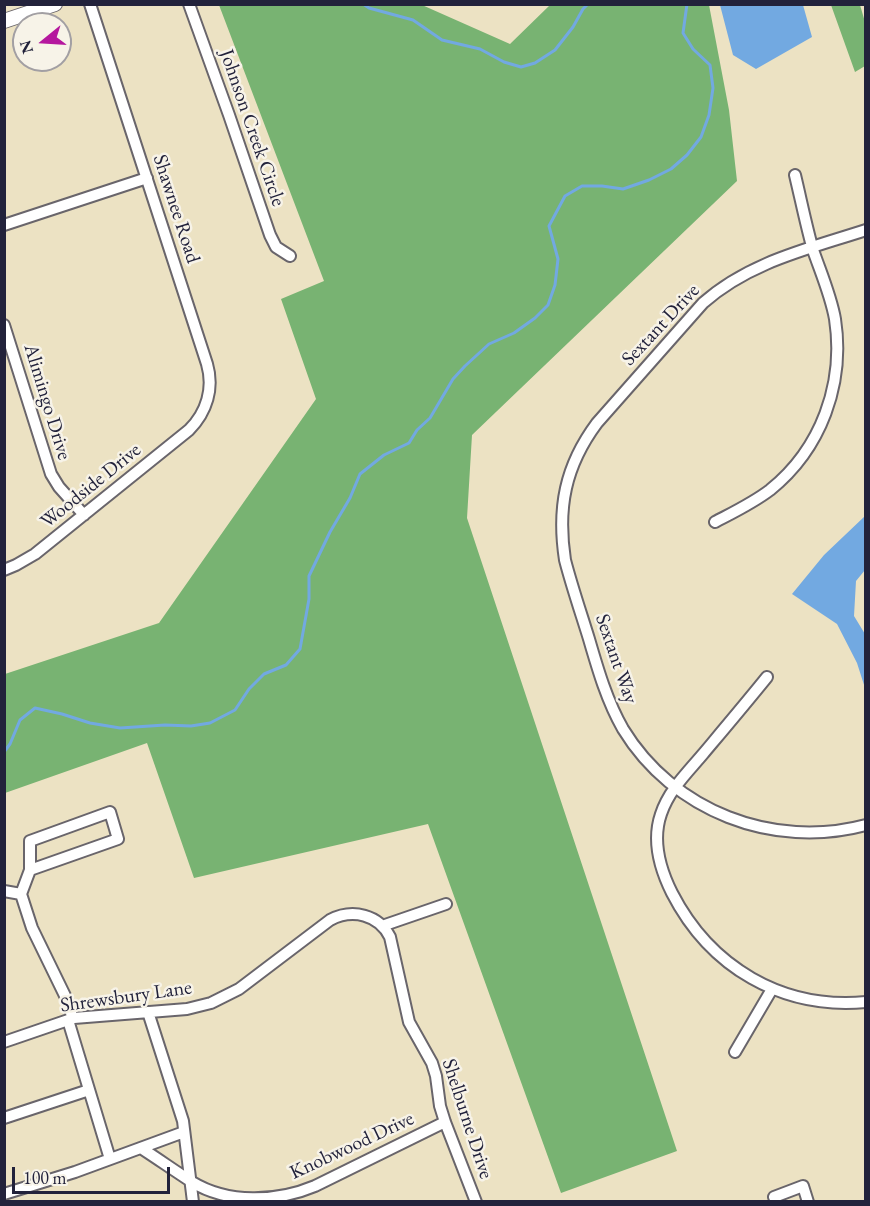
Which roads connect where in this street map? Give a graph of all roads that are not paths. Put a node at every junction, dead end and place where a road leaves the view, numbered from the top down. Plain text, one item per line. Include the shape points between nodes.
1 (56, 4) edge
2 (90, 4) edge
3 (189, 4) edge
4 (4, 21) edge
5 (795, 175) dead end
6 (147, 178) junction
7 (4, 225) edge
8 (866, 230) edge
9 (813, 248) junction
10 (290, 256) dead end
11 (4, 325) edge
12 (195, 424) joint
13 (84, 515) junction
14 (715, 522) dead end
15 (561, 523) joint
16 (4, 570) edge
17 (767, 677) dead end
18 (675, 788) junction
19 (866, 825) edge
20 (30, 870) junction
21 (4, 891) edge
22 (21, 894) junction
23 (446, 904) dead end
24 (382, 926) junction
25 (772, 989) junction
26 (866, 1002) edge
27 (148, 1012) junction
28 (70, 1020) junction
29 (4, 1042) edge
30 (735, 1052) dead end
31 (89, 1090) junction
32 (4, 1118) edge
33 (445, 1122) junction
34 (184, 1132) junction
35 (141, 1148) junction
36 (110, 1159) junction
37 (191, 1181) junction
38 (4, 1194) edge
39 (193, 1202) edge
40 (476, 1202) edge
41 (776, 1202) edge
42 (808, 1202) edge

1 - 4 main road
2 - 6 street, Shawnee Road
3 - 10 street, Johnson Creek Circle via 270,235 276,247
5 - 9 street
6 - 7 street
6 - 12 street, Shawnee Road via 208,371 210,390
8 - 9 street, Sextant Drive
9 - 14 street via 837,332 837,370 827,412 810,446 785,476 755,500
9 - 15 street, Sextant Drive via 744,273 694,312 583,444 566,486
11 - 13 street, Alimingo Drive via 51,474
12 - 13 street, Woodside Drive
13 - 16 street, Woodside Drive via 24,561
15 - 18 street, Sextant Way via 565,560 603,687 637,749
17 - 18 street
18 - 19 street, Sextant Way via 729,819 767,829 815,833
18 - 25 street via 659,822 657,846 669,887 707,944 741,973
20 - 20 street via 30,841 110,812 118,839
20 - 22 street
21 - 22 street
22 - 28 street via 70,1006
23 - 24 street
24 - 27 street, Shrewsbury Lane via 371,918 338,916 221,999 191,1008
24 - 33 street, Shelburne Drive via 390,938 409,1022 432,1063
25 - 26 street via 819,1002
25 - 30 street
27 - 28 street, Shrewsbury Lane
27 - 34 street
28 - 29 street, Shrewsbury Lane
28 - 31 street
31 - 32 street
31 - 36 street
33 - 37 street, Knobwood Drive via 289,1195 233,1196
33 - 40 street, Shelburne Drive
34 - 35 street
34 - 37 street
35 - 36 street
35 - 37 street, Knobwood Drive
36 - 38 street
37 - 39 street
41 - 42 street via 774,1197 803,1186

